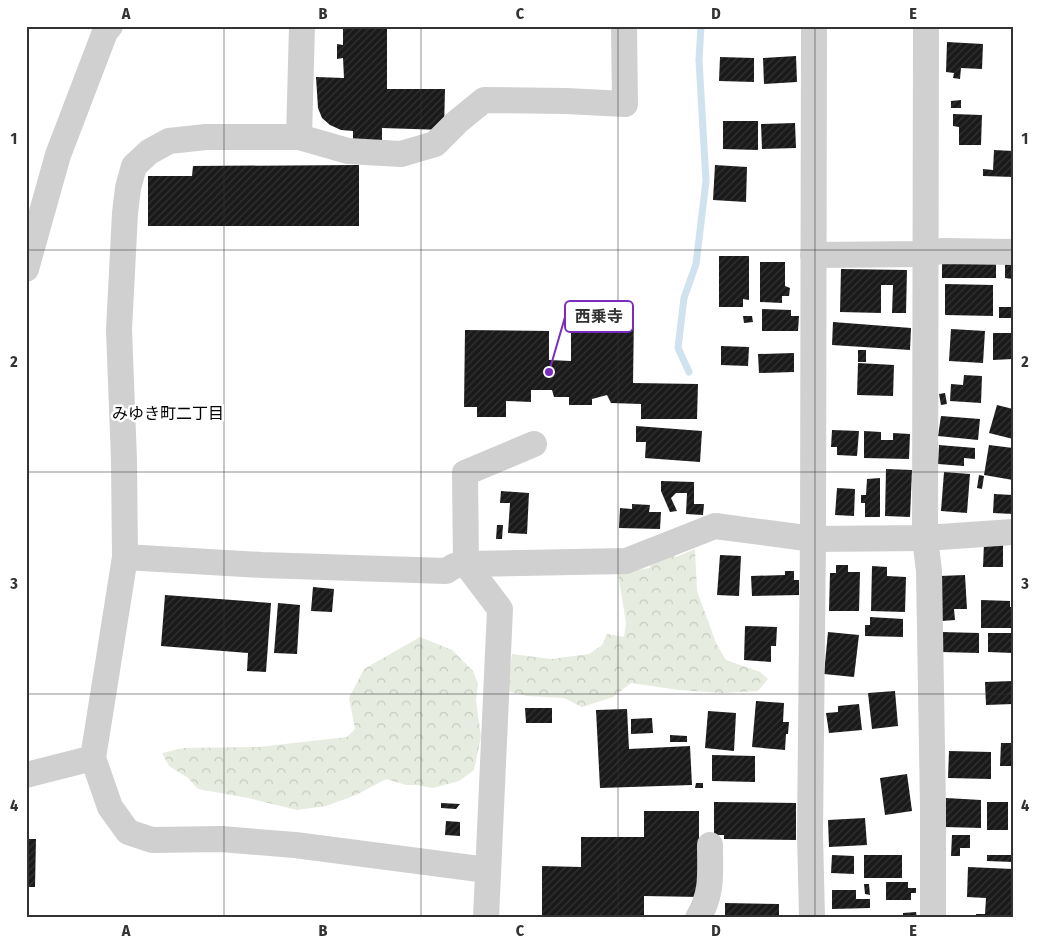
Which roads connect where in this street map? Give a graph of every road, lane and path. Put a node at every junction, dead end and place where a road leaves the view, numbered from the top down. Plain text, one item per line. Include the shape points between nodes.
1 (110, 26) edge
2 (302, 26) edge
3 (624, 26) edge
4 (814, 26) edge
5 (926, 26) edge
6 (299, 138) junction
7 (1013, 252) edge
8 (925, 254) junction
9 (813, 255) junction
10 (26, 269) edge
11 (534, 444) dead end
12 (1013, 532) edge
13 (925, 538) junction
14 (813, 539) junction
15 (125, 557) junction
16 (466, 564) junction
17 (93, 758) junction
18 (26, 774) edge
19 (710, 845) dead end
20 (487, 870) junction
21 (486, 918) edge
22 (698, 918) edge
23 (812, 918) edge
24 (933, 918) edge

1 - 10 street via 58,155
2 - 6 street
3 - 6 street via 625,104 484,100 435,144 401,154 348,151
4 - 9 street
5 - 8 street
6 - 15 street via 206,137 169,141 149,152 134,166 125,213 119,330
7 - 8 street via 942,251
8 - 9 street
8 - 13 street
9 - 14 street
11 - 16 street via 465,474
12 - 13 street
13 - 14 street
13 - 24 street via 929,571
14 - 16 street via 715,526 626,561
14 - 23 street
15 - 16 street via 446,571
15 - 17 street
16 - 20 street via 500,609
17 - 18 street
17 - 20 street via 114,813 128,832 152,840 221,839 295,845
19 - 22 street via 710,890
20 - 21 street

